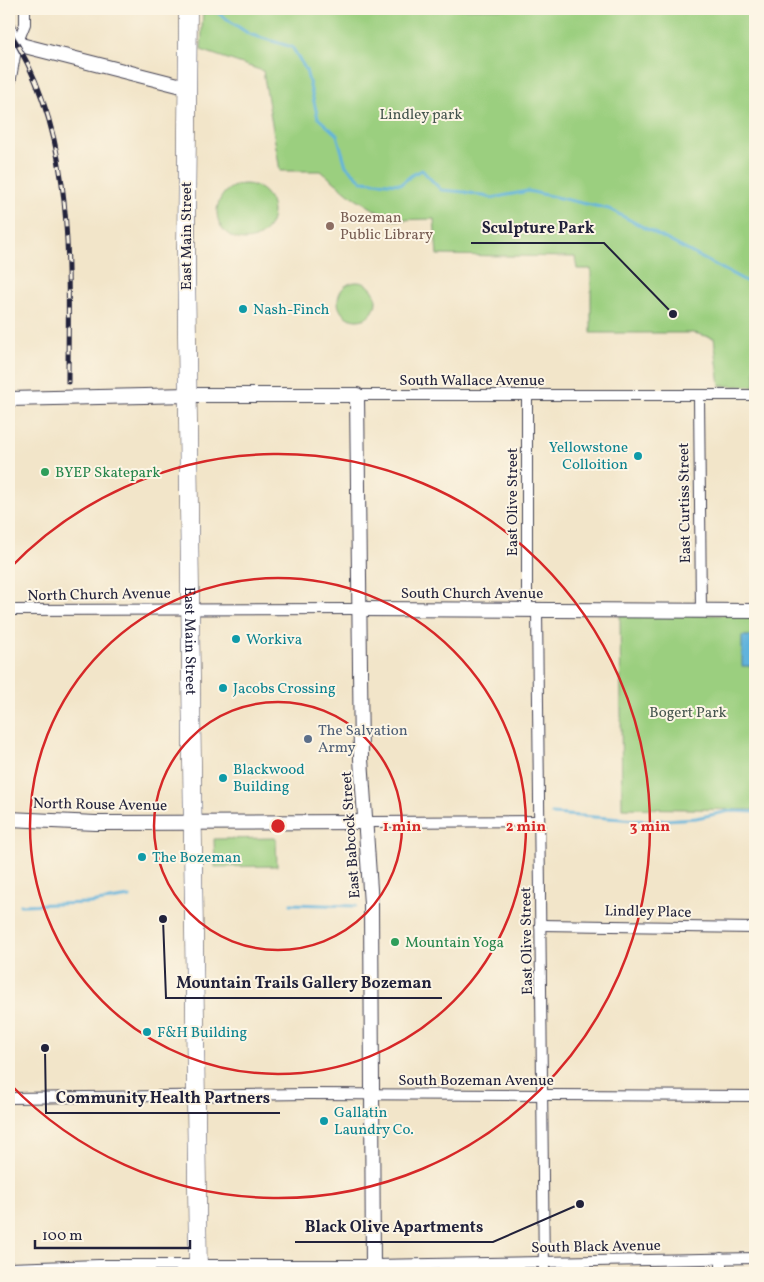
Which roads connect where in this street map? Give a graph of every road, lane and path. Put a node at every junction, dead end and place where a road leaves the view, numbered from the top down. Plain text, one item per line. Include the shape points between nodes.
1 (25, 9) edge
2 (188, 9) edge
3 (9, 25) edge
4 (13, 43) edge
5 (186, 87) junction
6 (9, 89) edge
7 (188, 395) junction
8 (357, 395) junction
9 (755, 395) edge
10 (527, 396) junction
11 (698, 396) junction
12 (9, 399) edge
13 (190, 608) junction
14 (359, 609) junction
15 (532, 609) junction
16 (9, 610) edge
17 (701, 610) junction
18 (755, 611) edge
19 (9, 819) edge
20 (192, 821) junction
21 (539, 821) junction
22 (366, 822) junction
23 (540, 925) junction
24 (755, 928) edge
25 (372, 1094) junction
26 (542, 1095) junction
27 (196, 1096) junction
28 (755, 1096) edge
29 (9, 1098) edge
30 (721, 1258) junction
31 (755, 1258) edge
32 (544, 1262) junction
33 (9, 1268) edge
34 (198, 1269) edge
35 (373, 1269) edge
36 (544, 1273) edge
37 (721, 1273) edge

1 - 4 street via 25,24
2 - 5 highway, East Main Street
3 - 4 street
4 - 5 street
4 - 6 street
5 - 7 highway, East Main Street
7 - 8 street, South Wallace Avenue
7 - 12 street, South Wallace Avenue
7 - 13 highway, East Main Street
8 - 10 street, South Wallace Avenue
8 - 14 street, East Babcock Street
9 - 11 street, South Wallace Avenue
10 - 11 street, South Wallace Avenue
10 - 15 street, East Olive Street
11 - 17 street, East Curtiss Street
13 - 14 street, South Church Avenue
13 - 16 street, North Church Avenue
13 - 20 highway, East Main Street
14 - 15 street, South Church Avenue
14 - 22 street, East Babcock Street via 361,759
15 - 17 street, South Church Avenue
15 - 21 street, East Olive Street
17 - 18 street, South Church Avenue
19 - 20 street, North Rouse Avenue via 96,823
20 - 22 street, North Rouse Avenue
20 - 27 highway, East Main Street
21 - 22 street
21 - 23 street, East Olive Street
22 - 25 street, East Babcock Street via 371,904
23 - 24 street, Lindley Place
23 - 26 street, East Olive Street
25 - 26 street, South Bozeman Avenue
25 - 27 street, South Bozeman Avenue
25 - 35 street, East Babcock Street
26 - 28 street, South Bozeman Avenue
26 - 32 street, East Olive Street
27 - 29 street, South Bozeman Avenue
27 - 34 highway, East Main Street
30 - 31 street, South Black Avenue
30 - 32 street, South Black Avenue
30 - 37 street
32 - 35 street, South Black Avenue
32 - 36 street, East Olive Street
33 - 34 street, South Black Avenue via 99,1265
34 - 35 street, South Black Avenue

